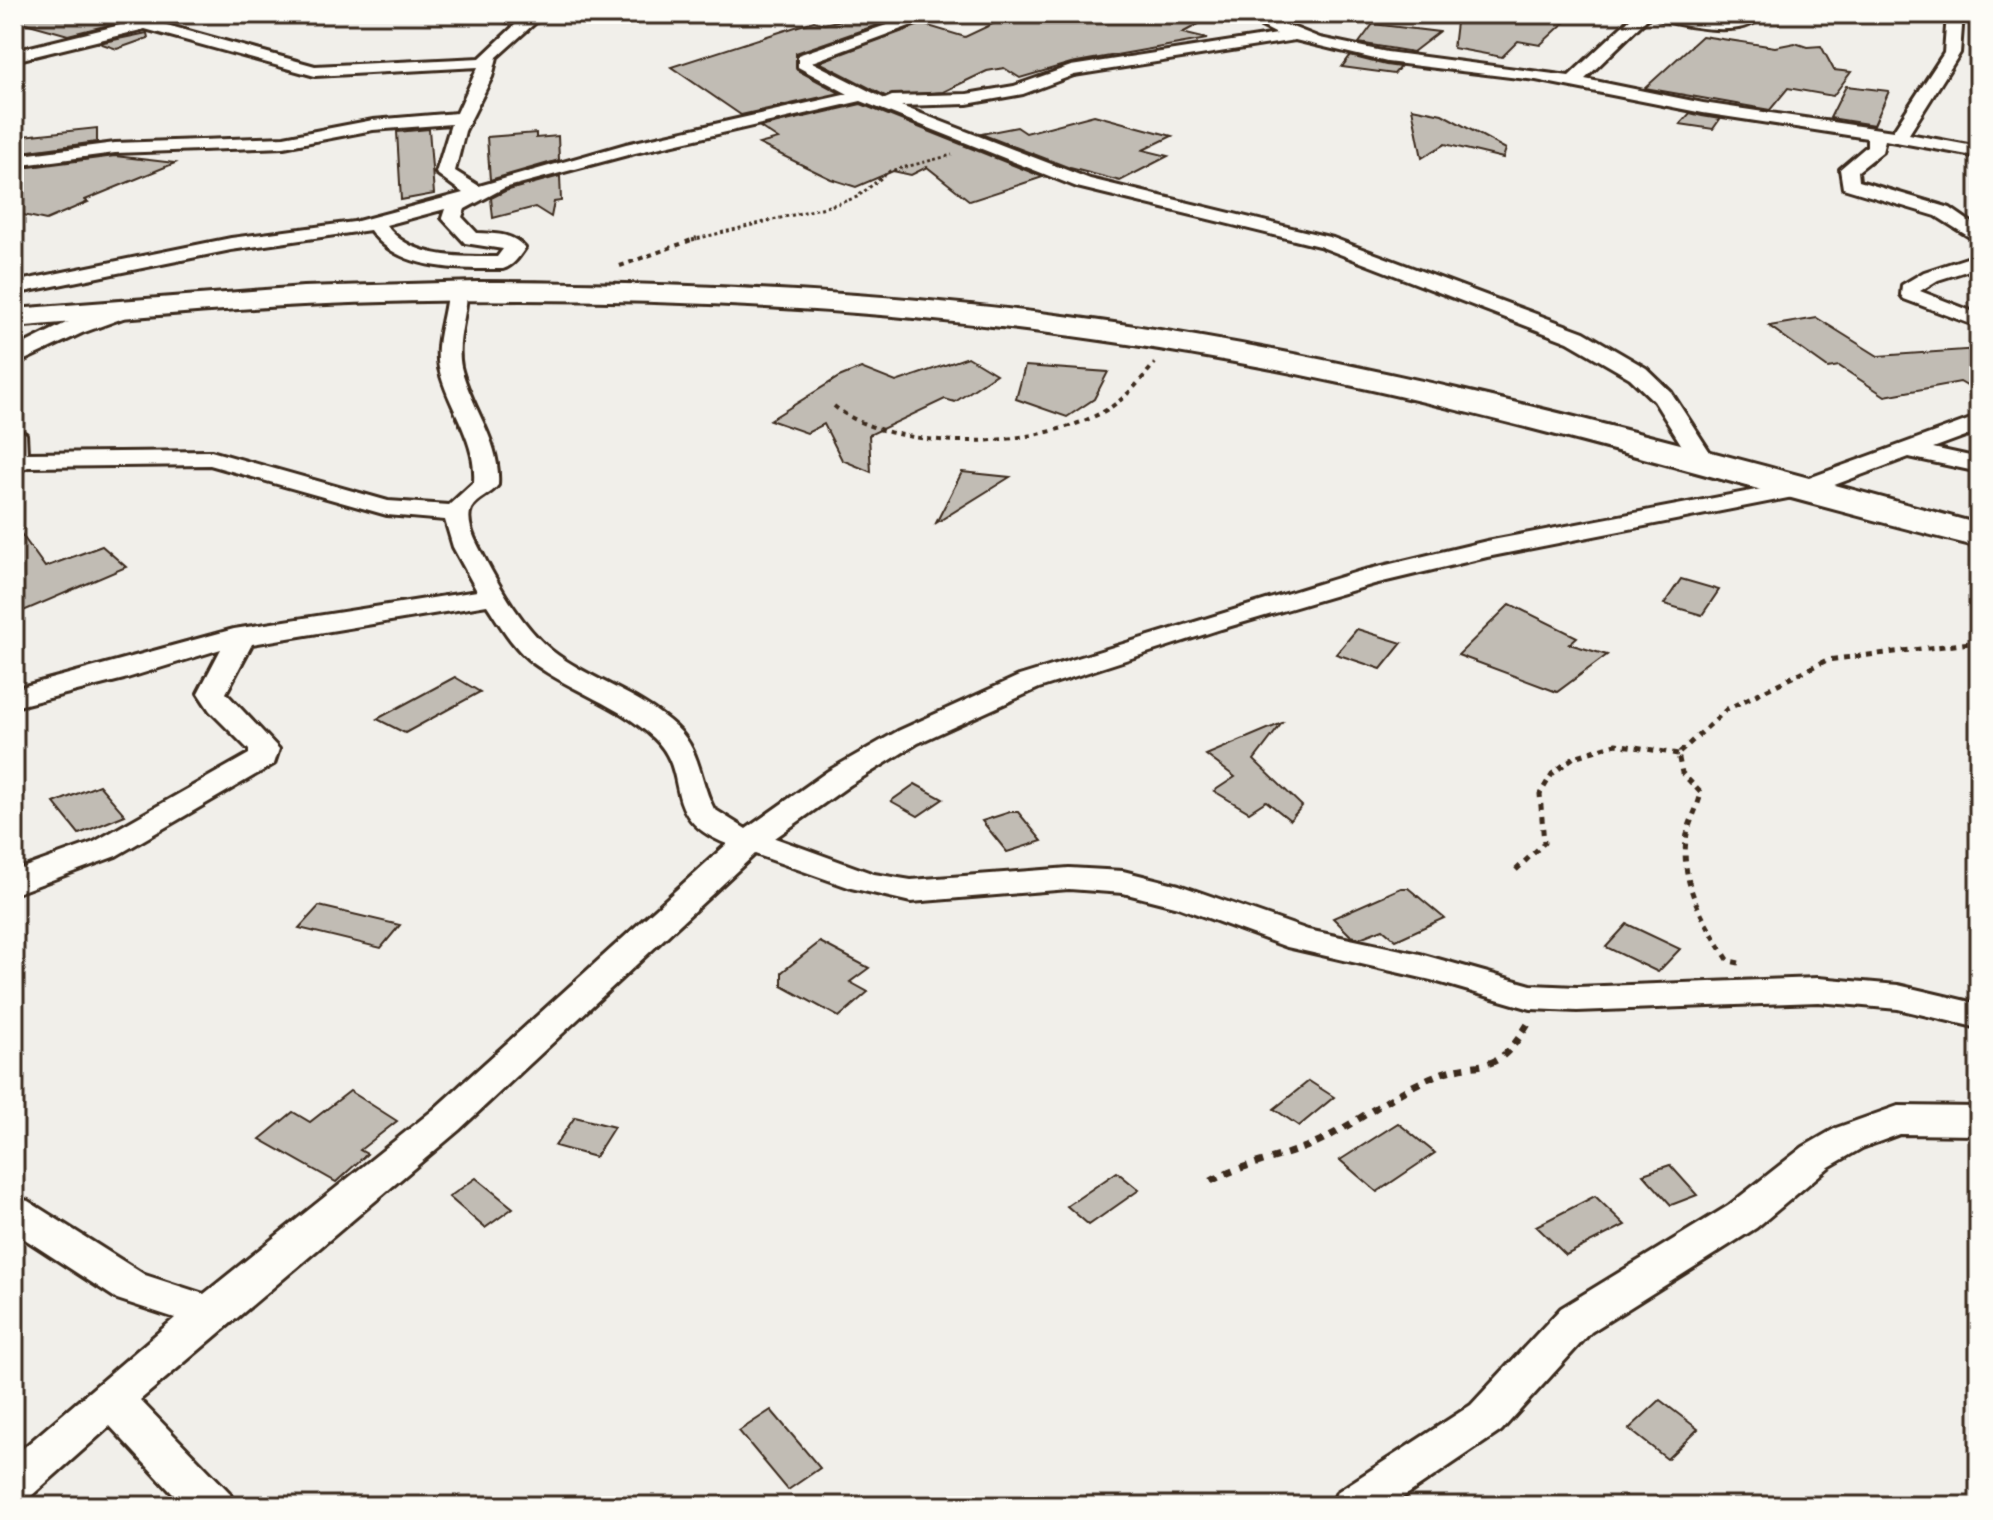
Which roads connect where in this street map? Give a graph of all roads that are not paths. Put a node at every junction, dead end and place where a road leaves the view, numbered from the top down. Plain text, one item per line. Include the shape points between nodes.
1 (484, 14) edge
2 (934, 14) edge
3 (1246, 14) edge
4 (1644, 14) edge
5 (1656, 14) edge
6 (1748, 14) edge
7 (1955, 14) edge
8 (530, 18) edge
9 (1291, 36) junction
10 (14, 56) edge
11 (487, 62) junction
12 (1572, 82) junction
13 (866, 98) junction
14 (463, 118) junction
15 (1876, 133) junction
16 (1898, 137) junction
17 (1979, 152) edge
18 (14, 161) edge
19 (478, 194) junction
20 (374, 222) junction
21 (1979, 237) edge
22 (1979, 260) edge
23 (503, 263) junction
24 (14, 288) edge
25 (520, 291) junction
26 (457, 293) junction
27 (130, 309) junction
28 (14, 318) edge
29 (1979, 321) edge
30 (14, 358) edge
31 (1979, 423) edge
32 (14, 434) edge
33 (1903, 449) junction
34 (18, 463) edge
35 (1705, 463) junction
36 (1979, 465) edge
37 (1804, 488) junction
38 (457, 513) junction
39 (1979, 536) edge
40 (494, 596) junction
41 (234, 637) junction
42 (14, 698) edge
43 (750, 841) junction
44 (14, 883) edge
45 (1979, 1016) edge
46 (1979, 1121) edge
47 (14, 1212) edge
48 (210, 1313) junction
49 (112, 1399) junction
50 (14, 1483) edge
51 (213, 1506) edge
52 (1353, 1506) edge

1 - 8 street
2 - 13 street via 804,58 808,68
3 - 9 street
4 - 12 street
5 - 6 street via 1733,25 1750,19
7 - 16 street via 1959,54
8 - 11 street
9 - 12 street via 1338,48
9 - 13 street via 1071,71 1017,90 967,99
10 - 11 street via 145,24 315,71
11 - 14 street
12 - 15 street via 1700,108
13 - 19 street via 632,148 497,184
13 - 35 street via 1084,183 1326,242 1576,337 1638,373 1663,397
14 - 18 street via 373,125 284,142 115,148
14 - 19 street via 445,173
15 - 16 street
15 - 21 street via 1876,148 1849,169 1850,184 1943,212
16 - 17 street
19 - 20 street
19 - 23 street via 456,206 452,218 472,239 502,240 515,248
20 - 23 street via 377,231 425,258
20 - 24 street via 231,244
22 - 29 street via 1909,289 1911,295
23 - 25 street
25 - 26 highway
25 - 35 highway via 813,300 1005,318 1168,341 1391,385
26 - 27 highway
26 - 38 street via 457,313 446,338 450,366 487,466 486,485 464,500
27 - 28 highway
27 - 30 street via 74,328
31 - 33 street
32 - 34 street
33 - 36 street
33 - 37 street
34 - 38 street via 211,458 387,508
35 - 37 highway
37 - 39 highway
37 - 43 street via 1487,549 1366,578 1029,682 908,737
38 - 40 street via 458,529
40 - 41 street
40 - 43 street via 530,647 674,741 685,760 695,806 709,822
41 - 42 street
41 - 44 street via 235,655 212,693 215,702 248,728 264,749 263,758 105,849
43 - 45 street via 897,889 964,889 1070,878 1121,881 1299,938 1528,997 1603,999 1803,987 1913,998
43 - 48 street via 446,1120
46 - 52 street via 1898,1120 1816,1157 1742,1217 1576,1320 1486,1418
47 - 48 street via 131,1287
48 - 49 street
49 - 50 street
49 - 51 street

